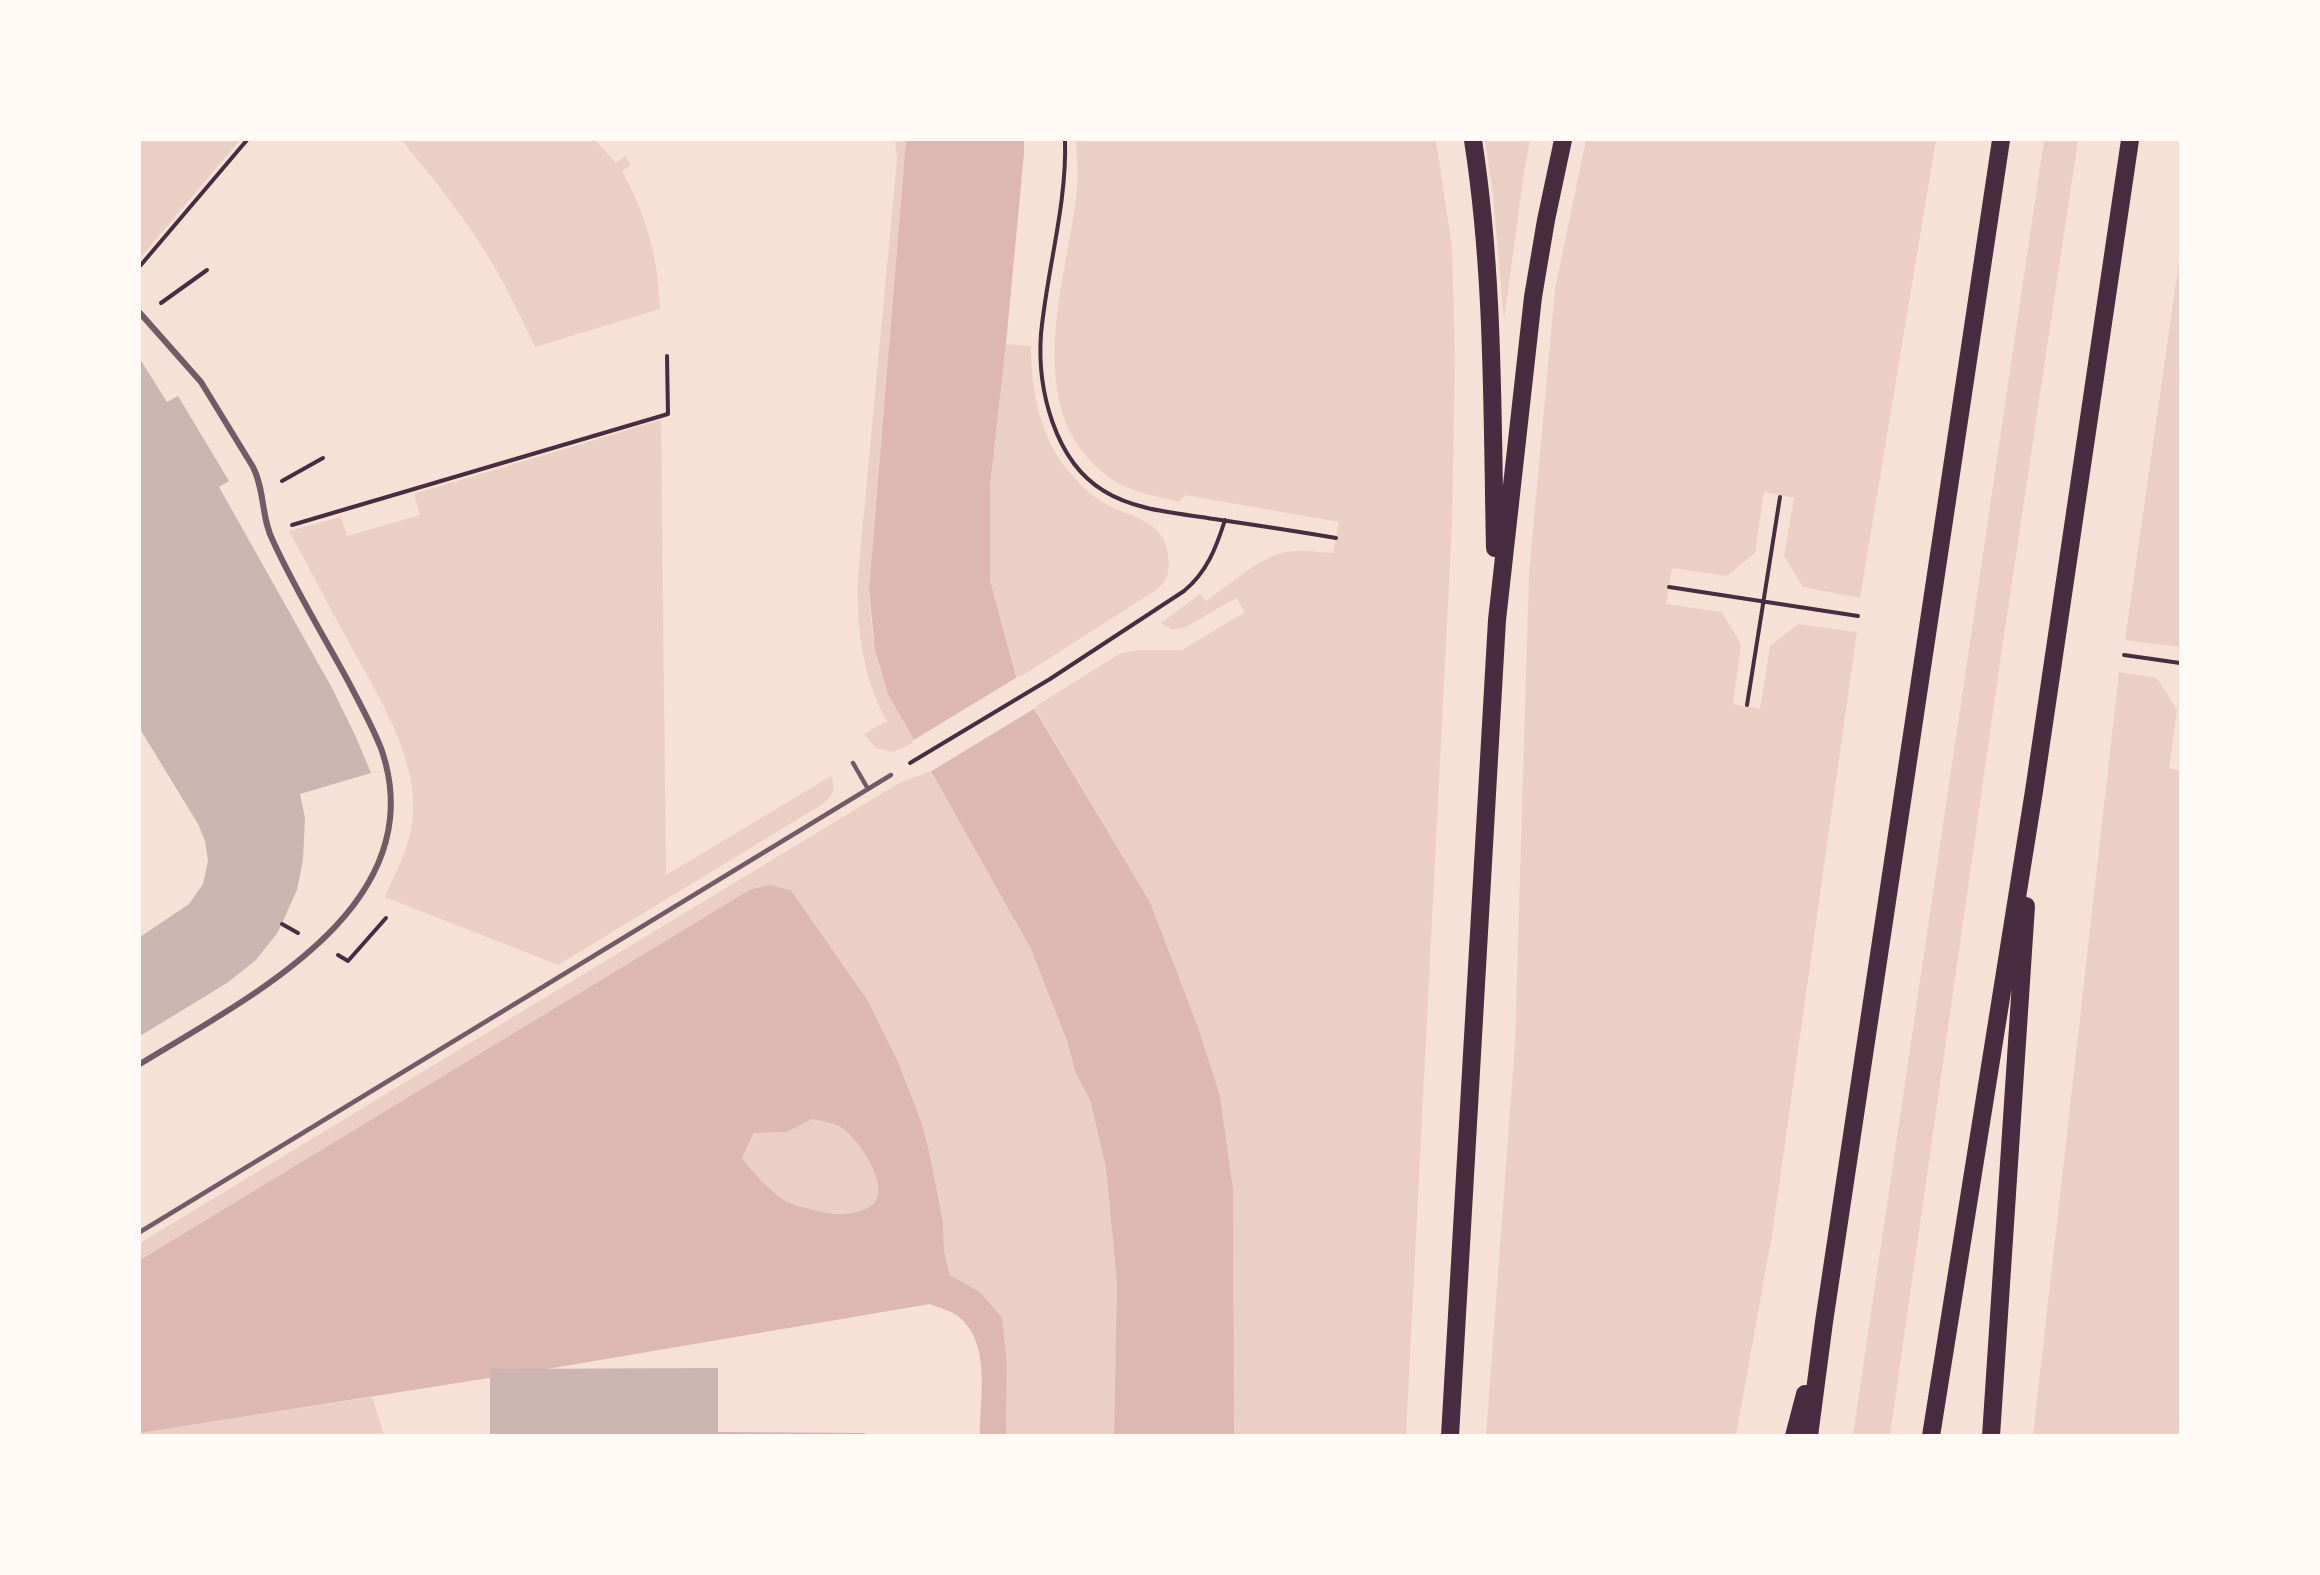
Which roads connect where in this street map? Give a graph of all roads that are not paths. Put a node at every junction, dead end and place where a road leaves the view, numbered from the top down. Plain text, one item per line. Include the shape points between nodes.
1 (1473, 140) edge
2 (1563, 140) edge
3 (2001, 140) edge
4 (2130, 140) edge
5 (141, 314) edge
6 (1497, 620) junction
7 (853, 763) dead end
8 (891, 775) dead end
9 (868, 789) junction
10 (2034, 791) junction
11 (140, 1064) edge
12 (140, 1232) edge
13 (1824, 1322) junction
14 (1450, 1436) edge
15 (1794, 1436) edge
16 (1809, 1436) edge
17 (1931, 1436) edge
18 (1991, 1436) edge

1 - 6 highway via 1490,297
2 - 6 highway via 1533,297
3 - 13 highway
4 - 10 highway
5 - 11 street via 201,382 253,467 268,532 382,751 391,805 388,835 378,866 359,898 330,933 263,987
6 - 14 highway
7 - 9 lane
8 - 9 lane
9 - 12 lane
10 - 17 highway
10 - 18 highway
13 - 15 highway
13 - 16 highway

